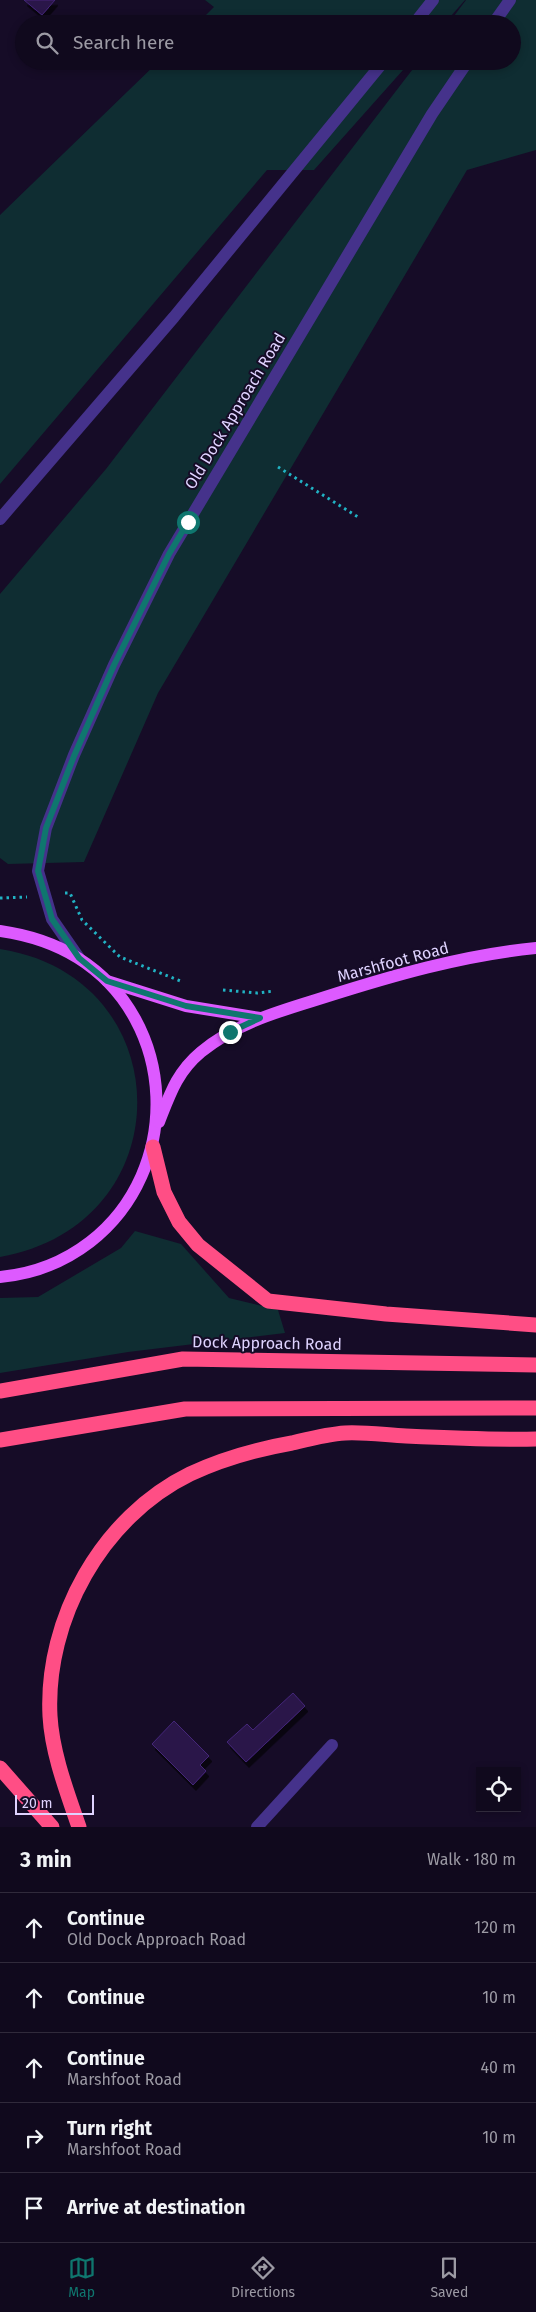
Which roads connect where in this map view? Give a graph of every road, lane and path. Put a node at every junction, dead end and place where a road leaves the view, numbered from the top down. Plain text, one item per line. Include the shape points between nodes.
1 (433, 0) edge
2 (510, 0) edge
3 (421, 15) edge
4 (499, 15) edge
5 (377, 70) edge
6 (462, 70) edge
7 (278, 467) dead end
8 (358, 517) dead end
9 (0, 519) edge
10 (44, 892) junction
11 (0, 898) edge
12 (0, 931) edge
13 (536, 948) edge
14 (79, 958) junction
15 (107, 981) junction
16 (188, 984) dead end
17 (214, 989) dead end
18 (276, 990) dead end
19 (260, 1018) junction
20 (156, 1129) junction
21 (153, 1147) junction
22 (0, 1277) edge
23 (536, 1325) edge
24 (536, 1365) edge
25 (0, 1391) edge
26 (536, 1408) edge
27 (536, 1439) edge
28 (0, 1440) edge
29 (332, 1745) dead end
30 (0, 1768) edge
31 (52, 1827) edge
32 (79, 1827) edge
33 (257, 1827) edge

1 - 3 street
2 - 4 street
5 - 9 street via 174,317
6 - 10 street, Old Dock Approach Road via 432,114 169,554 114,665 46,828 38,871
7 - 8 path
10 - 11 path via 24,898
10 - 14 street, Old Dock Approach Road via 52,919
10 - 16 path via 70,893 82,920 120,957
12 - 14 main road via 23,934
13 - 19 main road, Marshfoot Road via 390,977
14 - 15 main road
15 - 19 main road, Marshfoot Road via 186,1006
15 - 20 main road via 132,1013 149,1049 157,1089
17 - 18 path via 257,993
19 - 20 main road, Marshfoot Road via 230,1032 201,1052 176,1079
20 - 21 main road
21 - 22 main road via 133,1193 102,1232 76,1253 46,1268
21 - 23 highway via 164,1192 179,1222 198,1245 268,1301
24 - 25 highway, Dock Approach Road via 183,1359
26 - 28 highway via 185,1409
27 - 32 highway via 344,1433 257,1449 190,1474 124,1523 89,1569 70,1603 60,1629 52,1681 50,1716 64,1781
29 - 33 street
30 - 31 highway

